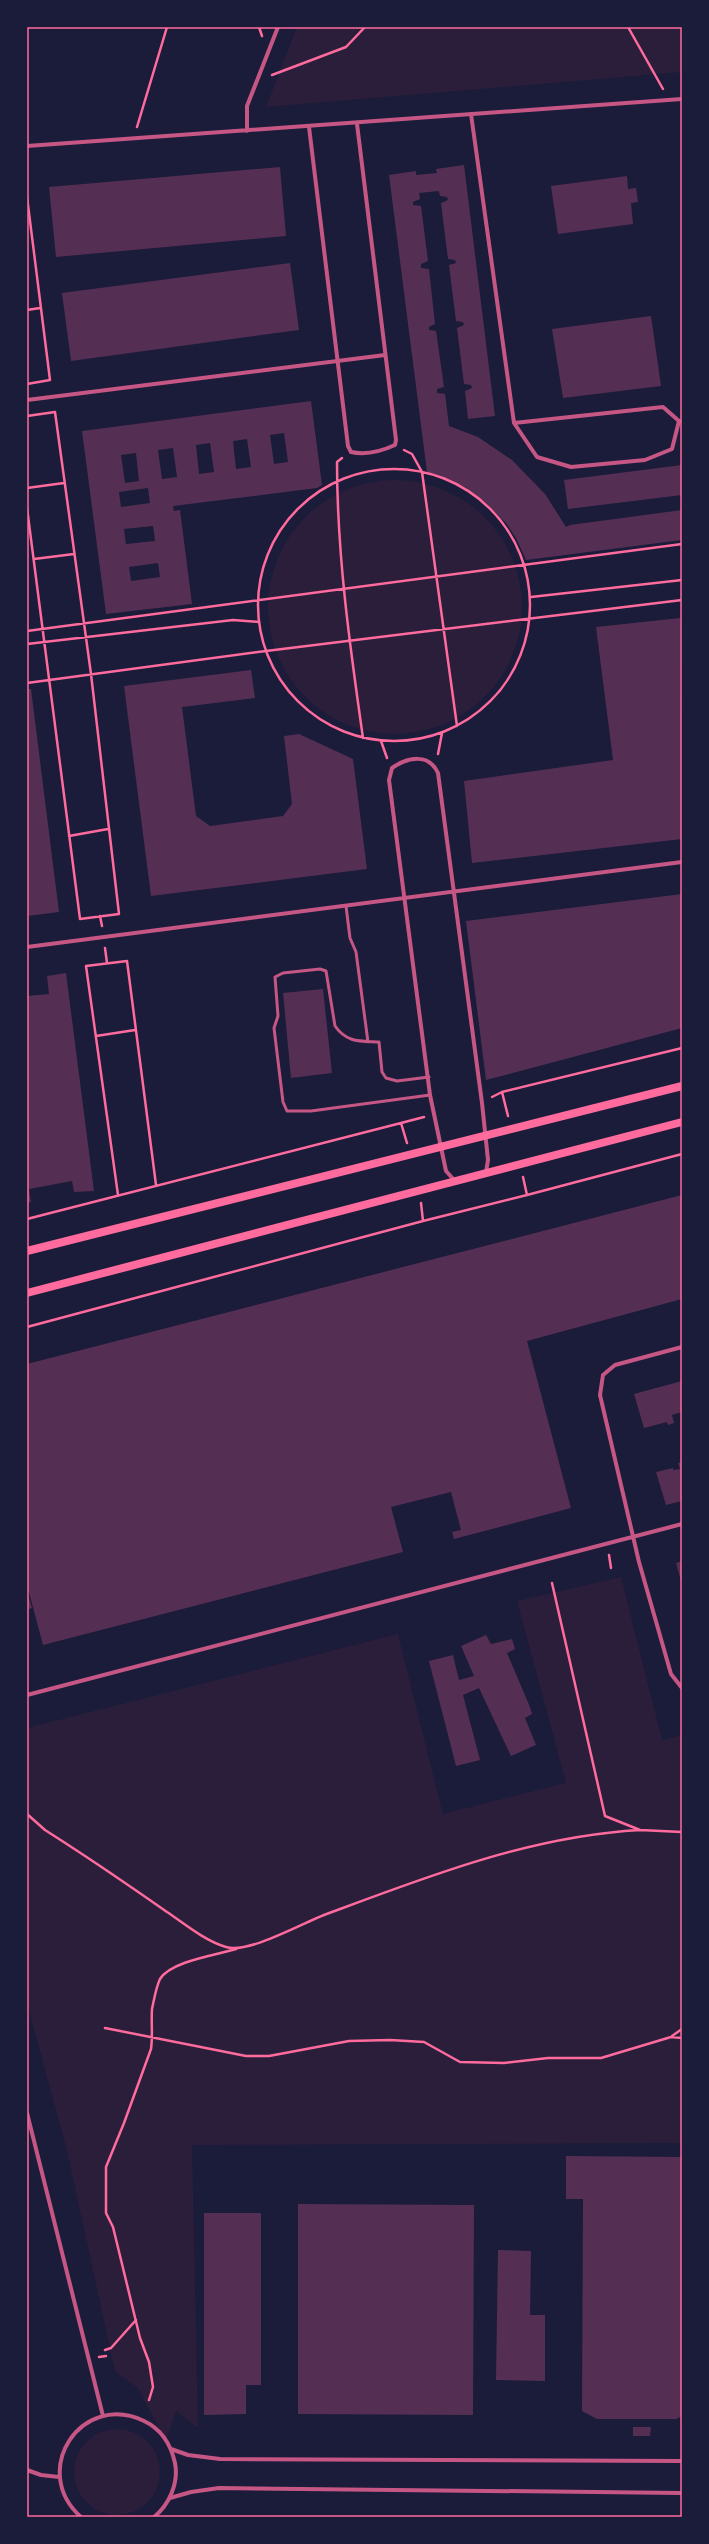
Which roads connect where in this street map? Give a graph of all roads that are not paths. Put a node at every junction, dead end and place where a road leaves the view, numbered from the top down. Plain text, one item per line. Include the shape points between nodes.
1 (278, 27) edge
2 (682, 99) edge
3 (471, 114) junction
4 (357, 124) junction
5 (309, 127) junction
6 (247, 131) junction
7 (27, 146) edge
8 (385, 354) junction
9 (337, 361) junction
10 (27, 400) edge
11 (514, 423) junction
12 (682, 862) edge
13 (454, 891) junction
14 (405, 898) junction
15 (346, 906) junction
16 (27, 947) edge
17 (368, 1042) junction
18 (429, 1077) junction
19 (682, 1086) edge
20 (430, 1095) junction
21 (682, 1122) edge
22 (484, 1137) junction
23 (440, 1147) junction
24 (486, 1172) junction
25 (455, 1181) junction
26 (27, 1251) edge
27 (27, 1293) edge
28 (682, 1347) edge
29 (682, 1524) edge
30 (634, 1536) junction
31 (682, 1688) edge
32 (27, 1694) edge
33 (27, 2113) edge
34 (103, 2416) junction
35 (171, 2449) junction
36 (682, 2461) edge
37 (27, 2470) edge
38 (59, 2477) junction
39 (682, 2493) edge
40 (170, 2498) junction
41 (81, 2517) edge
42 (154, 2517) edge

1 - 6 street via 247,106
2 - 3 street
3 - 4 street
3 - 11 street
4 - 5 street
4 - 8 street
5 - 6 street
5 - 9 street
6 - 7 street
8 - 9 street
8 - 9 street via 395,445 386,450 358,454 351,452 348,446
9 - 10 street
11 - 11 street via 537,457 571,467 645,460 672,449 679,421 664,407
12 - 13 street
13 - 14 street
13 - 14 street via 438,773 434,764 424,759 402,762 392,768 389,780
13 - 22 street via 482,1103
14 - 15 street
14 - 18 street
15 - 16 street
15 - 17 lane via 350,938 356,952
17 - 18 lane via 379,1042 382,1072 386,1078 397,1081
17 - 20 lane via 350,1040 335,1026 326,971 320,969 283,973 275,977 278,1016 274,1028 282,1102 287,1111 311,1111
18 - 20 street
19 - 22 main road
20 - 23 street
21 - 24 main road
22 - 23 main road
22 - 24 street via 488,1160
23 - 25 street via 446,1171
23 - 26 main road
24 - 25 main road
25 - 27 main road
28 - 30 street via 615,1365 603,1375 600,1395
29 - 30 street
30 - 31 street via 671,1674
30 - 32 street
33 - 34 street
34 - 35 street via 119,2414 136,2417 150,2424 162,2435
34 - 38 street via 88,2422 75,2432 66,2445 60,2461
35 - 36 street via 188,2456 220,2459
35 - 40 street via 175,2465 175,2482
37 - 38 street
38 - 41 street via 63,2494 72,2509
39 - 40 street via 219,2488
40 - 42 street

